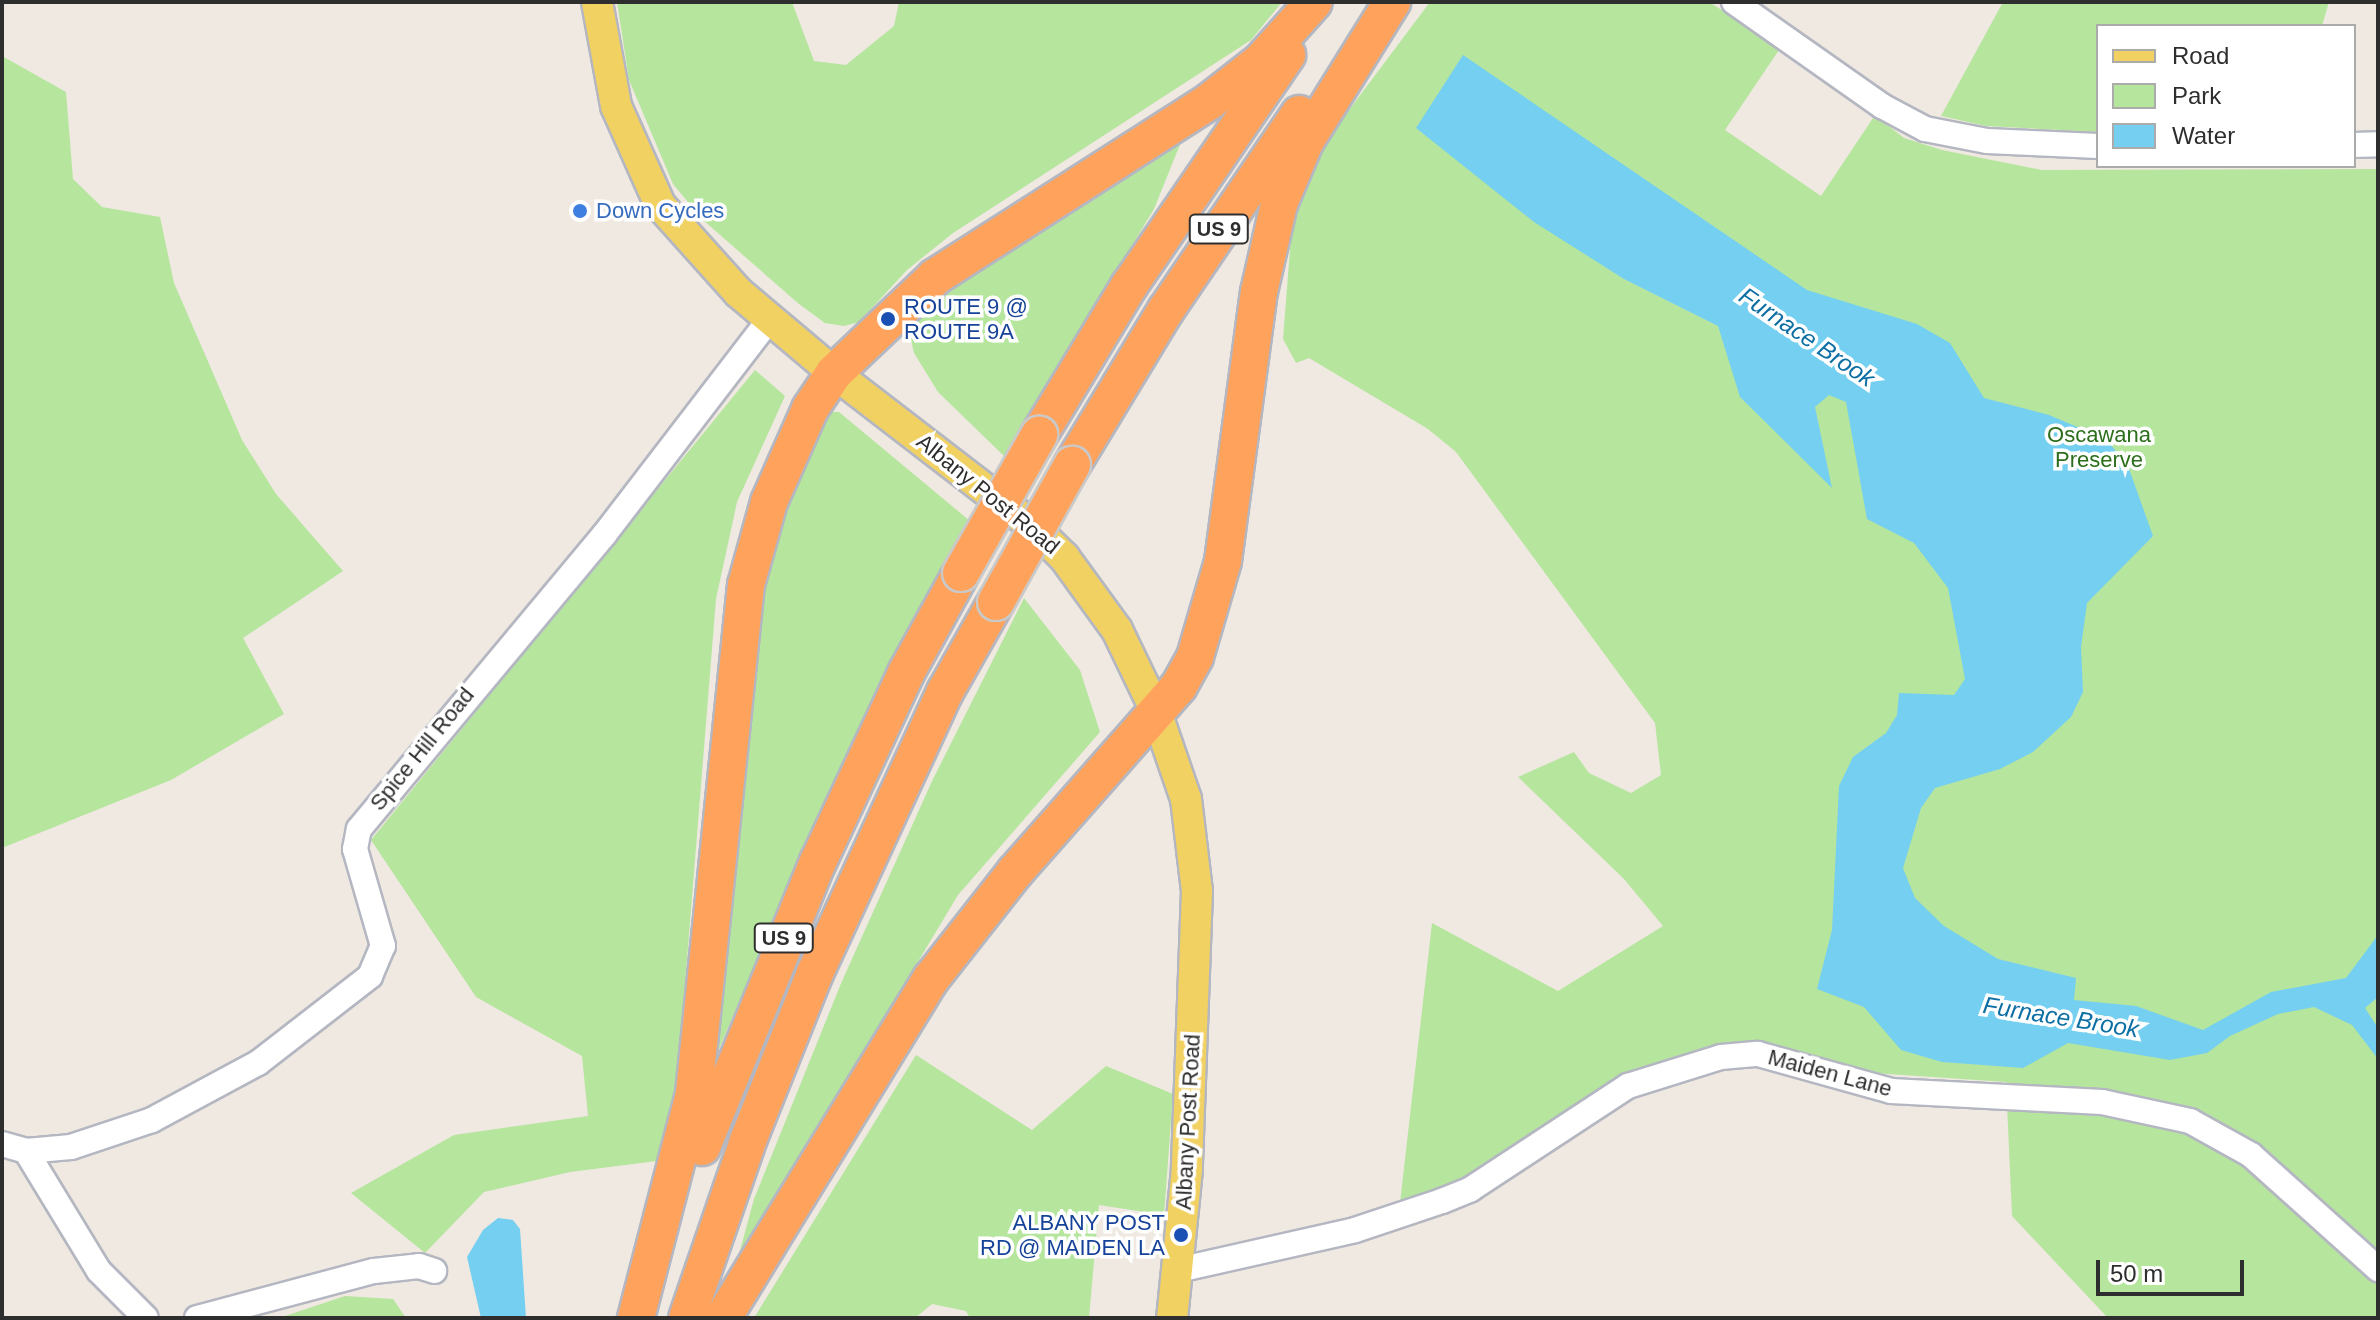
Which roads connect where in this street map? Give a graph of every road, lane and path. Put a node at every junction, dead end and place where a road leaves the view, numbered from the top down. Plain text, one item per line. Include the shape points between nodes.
1 (597, 2) edge
2 (1314, 2) edge
3 (1326, 2) edge
4 (1381, 2) edge
5 (1392, 2) edge
6 (1734, 2) edge
7 (2378, 144) edge
8 (2356, 145) edge
9 (2096, 146) edge
10 (770, 319) junction
11 (834, 373) junction
12 (1155, 709) junction
13 (2, 1144) edge
14 (26, 1151) junction
15 (2378, 1269) edge
16 (1178, 1270) junction
17 (434, 1271) dead end
18 (146, 1318) edge
19 (197, 1318) edge
20 (639, 1318) edge
21 (687, 1318) edge
22 (723, 1318) edge
23 (1172, 1318) edge

1 - 10 main road, Albany Post Road via 616,106 660,205 705,260
2 - 11 highway via 1236,82 959,259
3 - 20 highway, US 9, bridge via 1153,249 1039,435 906,673 776,956
4 - 21 highway, US 9, bridge via 1206,249 1072,465 945,692 815,973 749,1138
5 - 12 highway via 1305,142 1285,188 1259,292 1216,595 1195,657 1179,686
6 - 9 street via 1882,106 1925,129 1987,141
7 - 8 street
10 - 11 main road, Albany Post Road
10 - 14 street, Spice Hill Road via 604,535 359,829 355,849 383,946 370,976 258,1063 152,1120 71,1147
11 - 12 main road, Albany Post Road via 1006,504 1064,557 1117,630
11 - 20 highway via 810,409 776,484 746,585 694,1093
12 - 16 main road, Albany Post Road via 1186,799 1197,891 1196,999
12 - 22 highway via 931,979
13 - 14 street
14 - 18 street via 99,1271
15 - 16 street, Maiden Lane via 2251,1155 2190,1121 2102,1102 1891,1091 1758,1054 1721,1057 1628,1086 1471,1189 1442,1201 1355,1230
16 - 23 main road, Albany Post Road
17 - 19 street via 419,1266 374,1271

